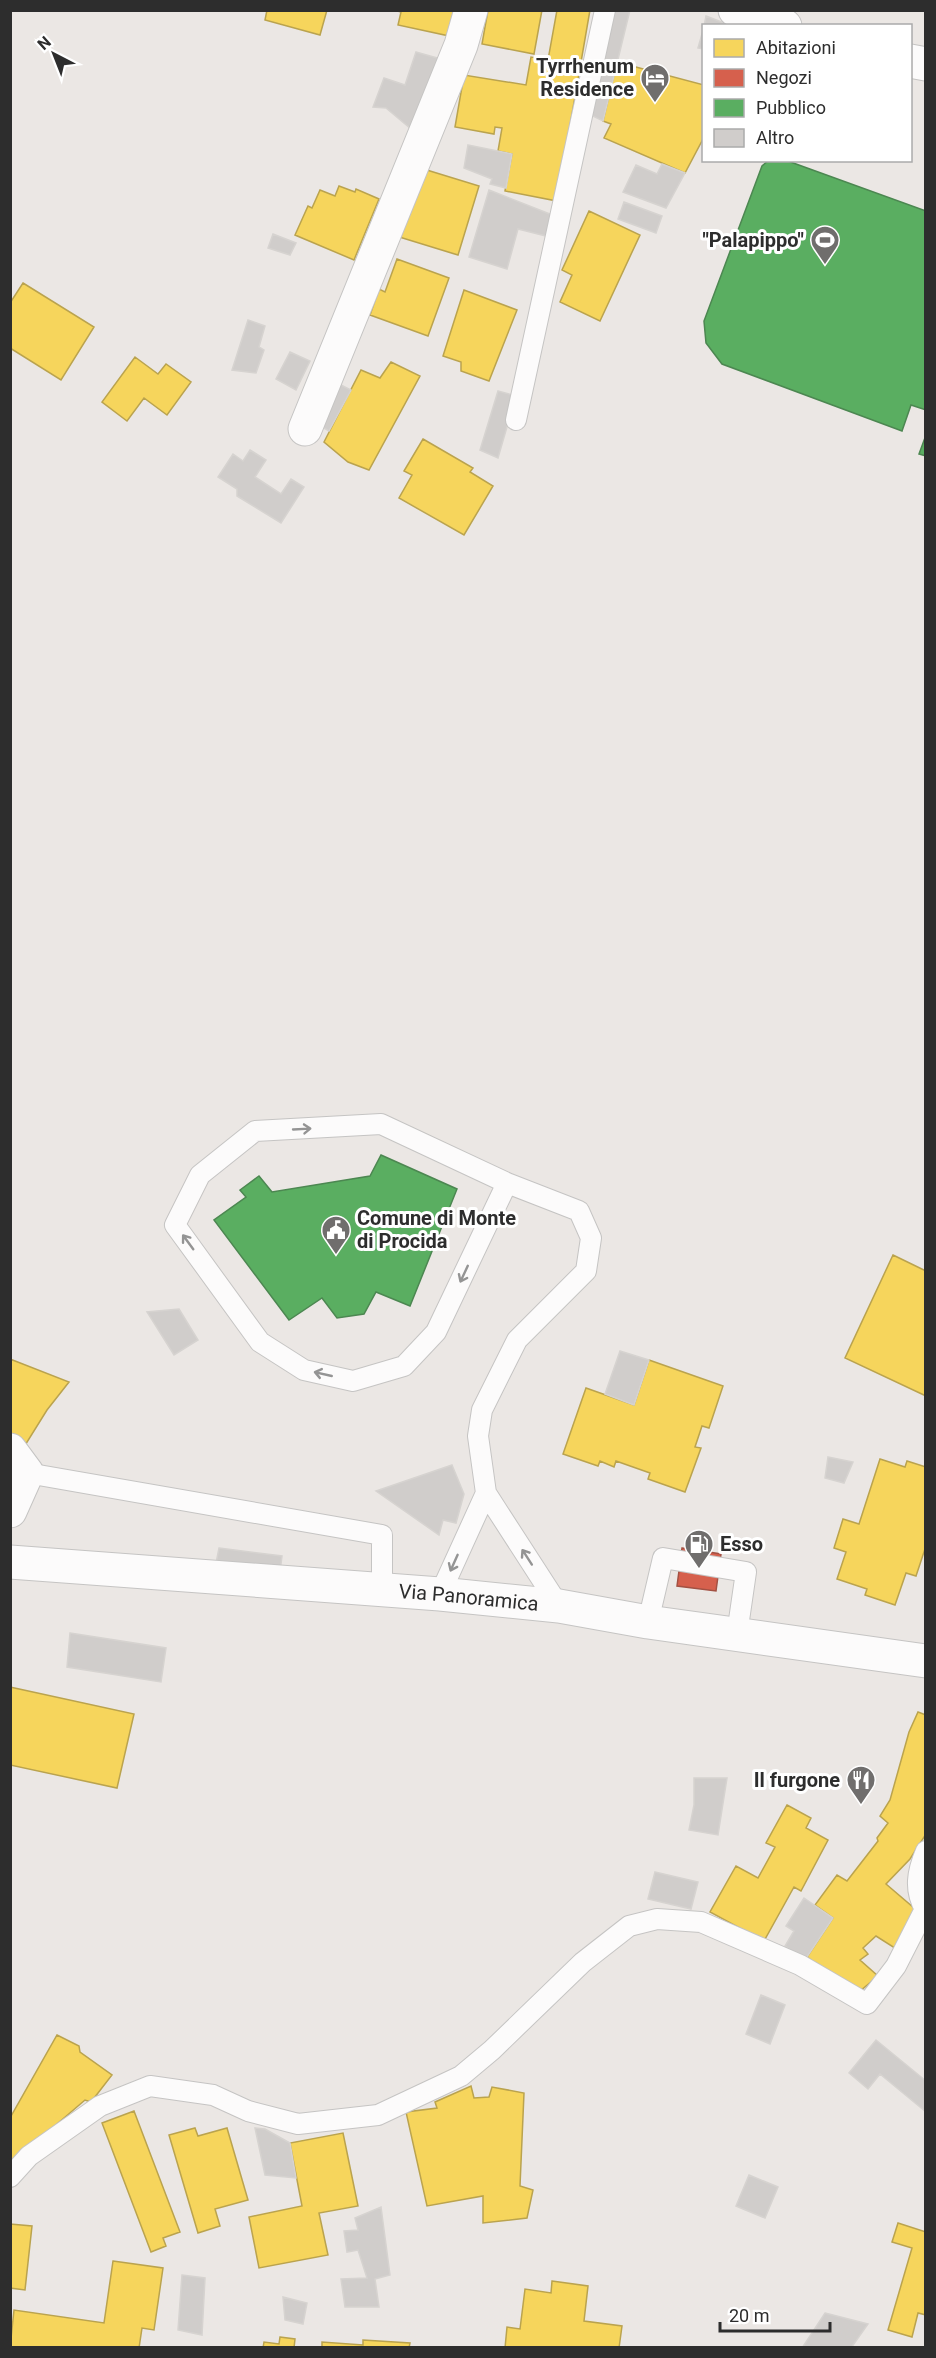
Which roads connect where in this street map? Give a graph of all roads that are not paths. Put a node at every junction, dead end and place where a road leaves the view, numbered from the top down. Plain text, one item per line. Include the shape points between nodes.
1 (471, 10) edge
2 (605, 10) edge
3 (735, 10) edge
4 (779, 24) edge
5 (516, 420) dead end
6 (305, 429) dead end
7 (507, 1183) junction
8 (19, 1461) edge
9 (486, 1493) junction
10 (10, 1511) edge
11 (10, 1562) edge
12 (382, 1590) junction
13 (440, 1594) junction
14 (559, 1606) junction
15 (648, 1622) junction
16 (737, 1634) junction
17 (926, 1661) edge
18 (926, 1851) edge
19 (10, 2177) edge

1 - 6 street via 462,45
2 - 5 lane
3 - 4 street
7 -> 7 lane via 436,1332 404,1366 353,1381 304,1370 261,1342 175,1224 200,1174 255,1131 381,1124
7 - 9 lane via 579,1211 591,1238 586,1271 517,1340 482,1410 478,1436
8 - 10 street
8 - 12 lane via 382,1535
9 -> 13 lane
14 -> 9 lane
11 - 12 street, Via Panoramica
12 - 13 street, Via Panoramica
13 - 14 street, Via Panoramica
14 - 15 street, Via Panoramica
15 - 16 street, Via Panoramica
15 - 16 lane via 663,1558 746,1572
16 - 17 street, Via Panoramica
18 - 19 lane via 917,1895 925,1910 896,1966 867,2004 800,1965 701,1922 657,1919 629,1926 583,1962 461,2076 378,2115 298,2124 248,2111 213,2095 150,2086 100,2106 28,2156

